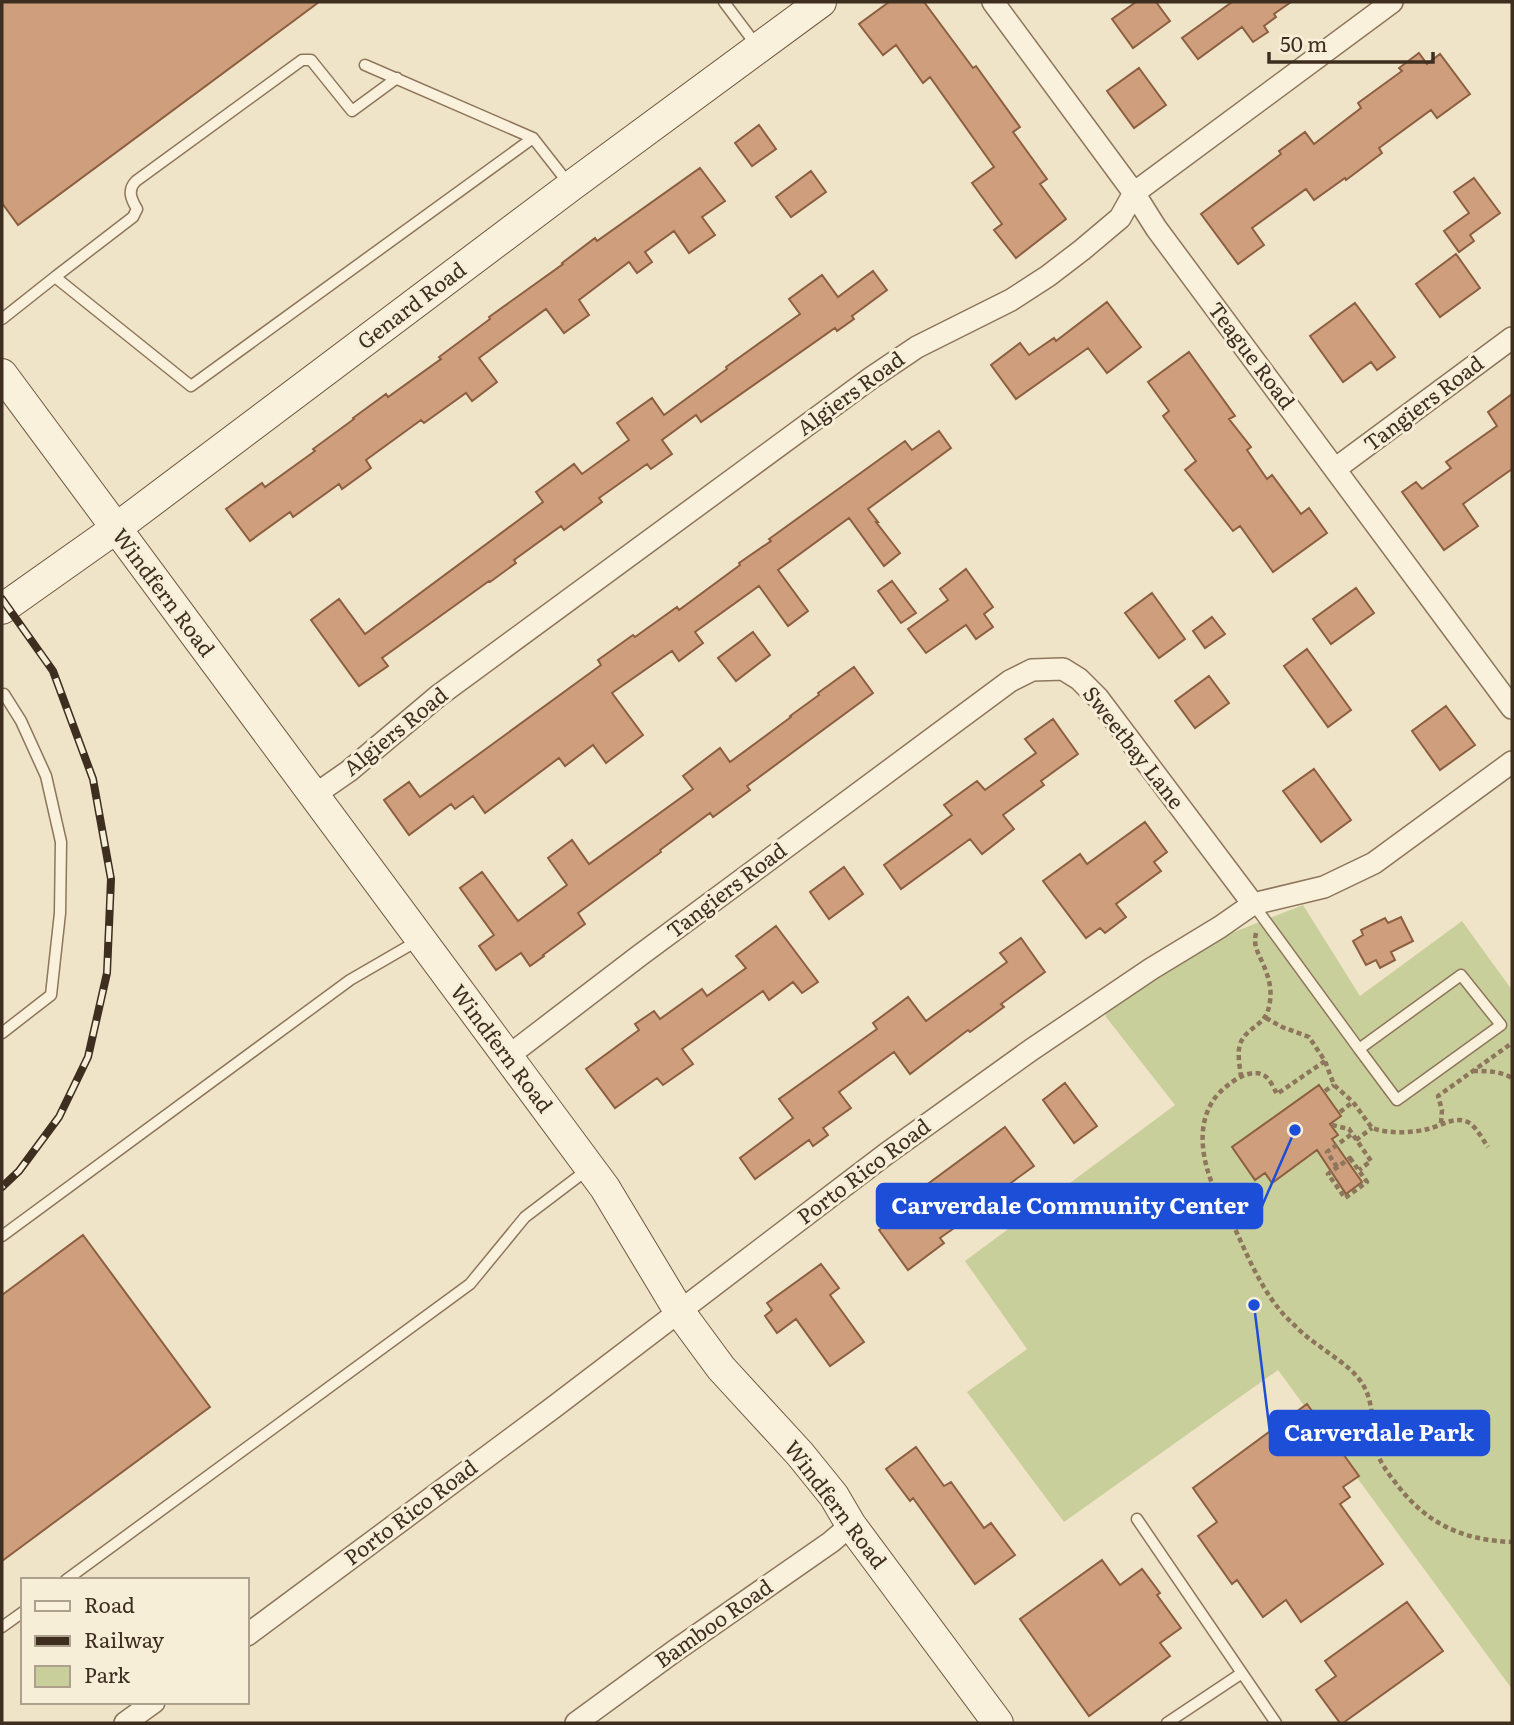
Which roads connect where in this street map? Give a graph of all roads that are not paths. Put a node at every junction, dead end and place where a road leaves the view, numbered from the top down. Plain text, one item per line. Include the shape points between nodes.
1 (724, 2) edge
2 (821, 2) edge
3 (993, 2) edge
4 (1392, 2) edge
5 (758, 48) junction
6 (365, 65) dead end
7 (397, 78) junction
8 (533, 138) junction
9 (571, 186) junction
10 (1134, 193) junction
11 (55, 277) junction
12 (2, 319) edge
13 (1512, 338) edge
14 (2, 374) edge
15 (1335, 469) junction
16 (115, 529) junction
17 (2, 609) edge
18 (2, 696) edge
19 (1512, 708) edge
20 (948, 726) joint
21 (1512, 762) edge
22 (313, 796) junction
23 (1253, 904) junction
24 (420, 940) junction
25 (2, 1033) edge
26 (1359, 1049) junction
27 (507, 1057) junction
28 (590, 1168) junction
29 (2, 1236) edge
30 (679, 1311) junction
31 (1137, 1519) dead end
32 (851, 1525) junction
33 (69, 1578) edge
34 (21, 1613) edge
35 (2, 1627) edge
36 (248, 1634) edge
37 (1242, 1673) junction
38 (151, 1704) edge
39 (125, 1723) edge
40 (576, 1723) edge
41 (998, 1723) edge
42 (1167, 1723) edge
43 (1276, 1723) edge

1 - 5 lane
2 - 5 street, Genard Road
3 - 10 street, Teague Road
4 - 10 street, Algiers Road
5 - 9 street, Genard Road
6 - 7 lane
7 - 8 lane
7 - 11 lane via 352,111 311,60 302,60 136,181 130,193 137,209 134,217
8 - 9 lane
8 - 11 lane via 191,386
9 - 16 street, Genard Road
10 - 15 street, Teague Road
10 - 22 street, Algiers Road via 1119,218 1048,276 917,347 871,378 438,696
11 - 12 lane
13 - 15 street, Tangiers Road
14 - 16 street, Windfern Road
15 - 19 street, Teague Road
16 - 17 street, Genard Road
16 - 22 street, Windfern Road
18 - 25 lane via 20,721 46,776 61,842 61,866 51,995
20 - 23 street, Sweetbay Lane via 1032,670 1063,669 1098,698
20 - 27 street, Tangiers Road
21 - 23 street, Porto Rico Road via 1374,863 1324,887
22 - 24 street, Windfern Road
23 - 26 lane
23 - 30 street, Porto Rico Road via 1031,1050
24 - 27 street, Windfern Road
24 - 29 lane via 350,980
26 - 26 lane via 1461,975 1501,1025 1396,1100
27 - 28 street, Windfern Road
28 - 30 street, Windfern Road
28 - 33 lane via 525,1217 470,1284
30 - 32 street, Windfern Road via 721,1368 834,1496
30 - 36 street, Porto Rico Road
31 - 37 lane
32 - 40 street, Bamboo Road
32 - 41 street, Windfern Road
34 - 35 lane
37 - 42 lane
37 - 43 lane
38 - 39 street

